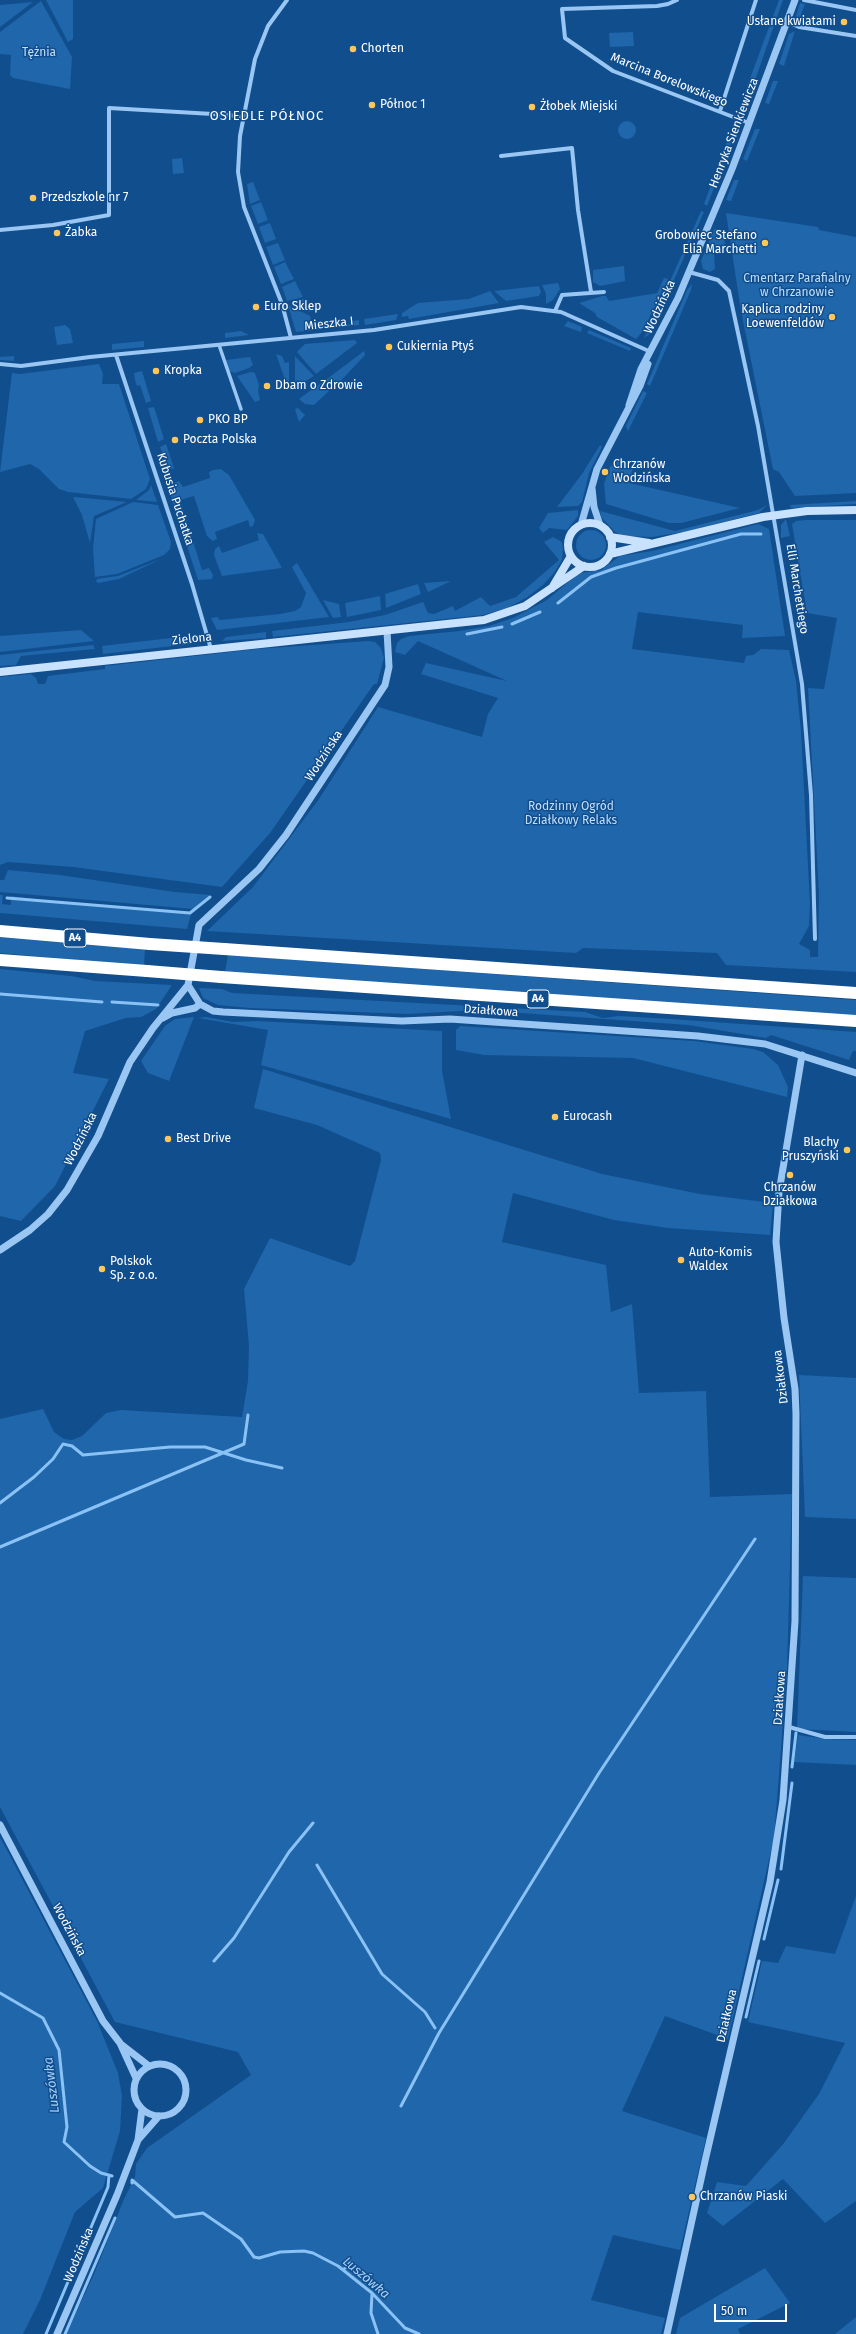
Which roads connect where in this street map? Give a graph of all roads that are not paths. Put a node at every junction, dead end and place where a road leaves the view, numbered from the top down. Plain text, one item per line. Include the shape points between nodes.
1 (288, 0) edge
2 (677, 0) edge
3 (756, 0) edge
4 (795, 0) edge
5 (804, 0) edge
6 (856, 10) edge
7 (787, 22) junction
8 (856, 36) edge
9 (720, 111) junction
10 (243, 118) junction
11 (750, 124) junction
12 (501, 156) dead end
13 (0, 230) edge
14 (689, 272) junction
15 (591, 292) junction
16 (604, 292) dead end
17 (555, 311) junction
18 (291, 338) junction
19 (219, 345) junction
20 (652, 352) junction
21 (116, 355) junction
22 (2, 364) edge
23 (241, 409) dead end
24 (592, 484) junction
25 (856, 510) edge
26 (774, 516) junction
27 (581, 525) junction
28 (600, 525) junction
29 (610, 537) junction
30 (653, 544) junction
31 (610, 554) junction
32 (571, 556) junction
33 (584, 566) junction
34 (552, 589) junction
35 (387, 631) junction
36 (211, 649) junction
37 (0, 672) edge
38 (0, 931) edge
39 (815, 939) dead end
40 (0, 960) edge
41 (188, 985) junction
42 (856, 993) edge
43 (200, 1004) junction
44 (159, 1020) junction
45 (856, 1021) edge
46 (802, 1055) junction
47 (856, 1073) edge
48 (0, 1250) edge
49 (789, 1727) junction
50 (856, 1737) edge
51 (0, 1825) edge
52 (120, 2043) junction
53 (149, 2066) junction
54 (136, 2078) junction
55 (142, 2110) junction
56 (159, 2116) junction
57 (138, 2140) junction
58 (58, 2334) edge
59 (667, 2334) edge

1 - 10 street via 268,26 247,92
2 - 9 street, Marcina Borelowskiego via 657,6 562,9 565,38 613,71
3 - 9 street
4 - 7 street, Henryka Sienkiewicza
5 - 6 street
7 - 8 street via 799,27
7 - 11 street, Henryka Sienkiewicza
9 - 11 street, Marcina Borelowskiego
10 - 13 street via 230,115 109,108 109,215 53,225
10 - 18 street via 238,172 244,207 282,304
11 - 14 street, Henryka Sienkiewicza
12 - 15 street via 572,148 578,210
14 - 20 street, Wodzińska
14 - 26 street, Elli Marchettiego via 718,280 729,291 752,394
15 - 16 street
15 - 17 street via 562,295
17 - 18 street, Mieszka I via 510,307 374,330
17 - 20 street, Mieszka I
18 - 19 street, Mieszka I
19 - 21 street, Mieszka I
19 - 23 street
20 - 24 street, Wodzińska via 635,383 629,405
21 - 22 street, Mieszka I via 21,366
21 - 36 street, Kubusia Puchatka
24 - 27 street, Wodzińska
24 - 28 street, Wodzińska via 594,507
25 - 26 main road
26 - 30 main road
26 - 39 street, Elli Marchettiego via 801,677 807,730 814,847
27 - 28 main road
27 - 32 main road via 569,538
28 - 29 main road
29 - 30 main road
29 - 31 main road
30 - 31 main road
31 - 33 main road via 599,565
32 - 33 main road
32 - 34 main road
33 - 34 main road
34 - 35 main road via 525,606 494,618
35 - 36 main road, Zielona
35 - 41 street, Wodzińska via 389,662 385,685 281,841 250,878 199,925
36 - 37 main road, Zielona
38 - 42 highway, A4, bridge via 150,944
40 - 45 highway, A4, bridge
41 - 43 street
41 - 44 street, Wodzińska
43 - 44 street
43 - 46 street, Działkowa via 213,1011 231,1013 402,1021 450,1019 698,1036 752,1042
44 - 48 street, Wodzińska via 130,1062 98,1136 67,1190 48,1214
46 - 47 street, Działkowa
46 - 49 street, Działkowa via 783,1161 776,1242 796,1414 795,1621
49 - 50 street via 825,1737
49 - 59 street, Działkowa via 780,1830 770,1882
51 - 52 street, Wodzińska via 103,2021
52 - 53 street, Wodzińska
52 - 54 street, Wodzińska
53 - 54 street
53 - 56 street via 172,2066 183,2077 186,2088 184,2101 180,2107 167,2115
54 - 55 street via 134,2095
55 - 56 street
55 - 57 street, Wodzińska
56 - 57 street, Wodzińska
57 - 58 street, Wodzińska

